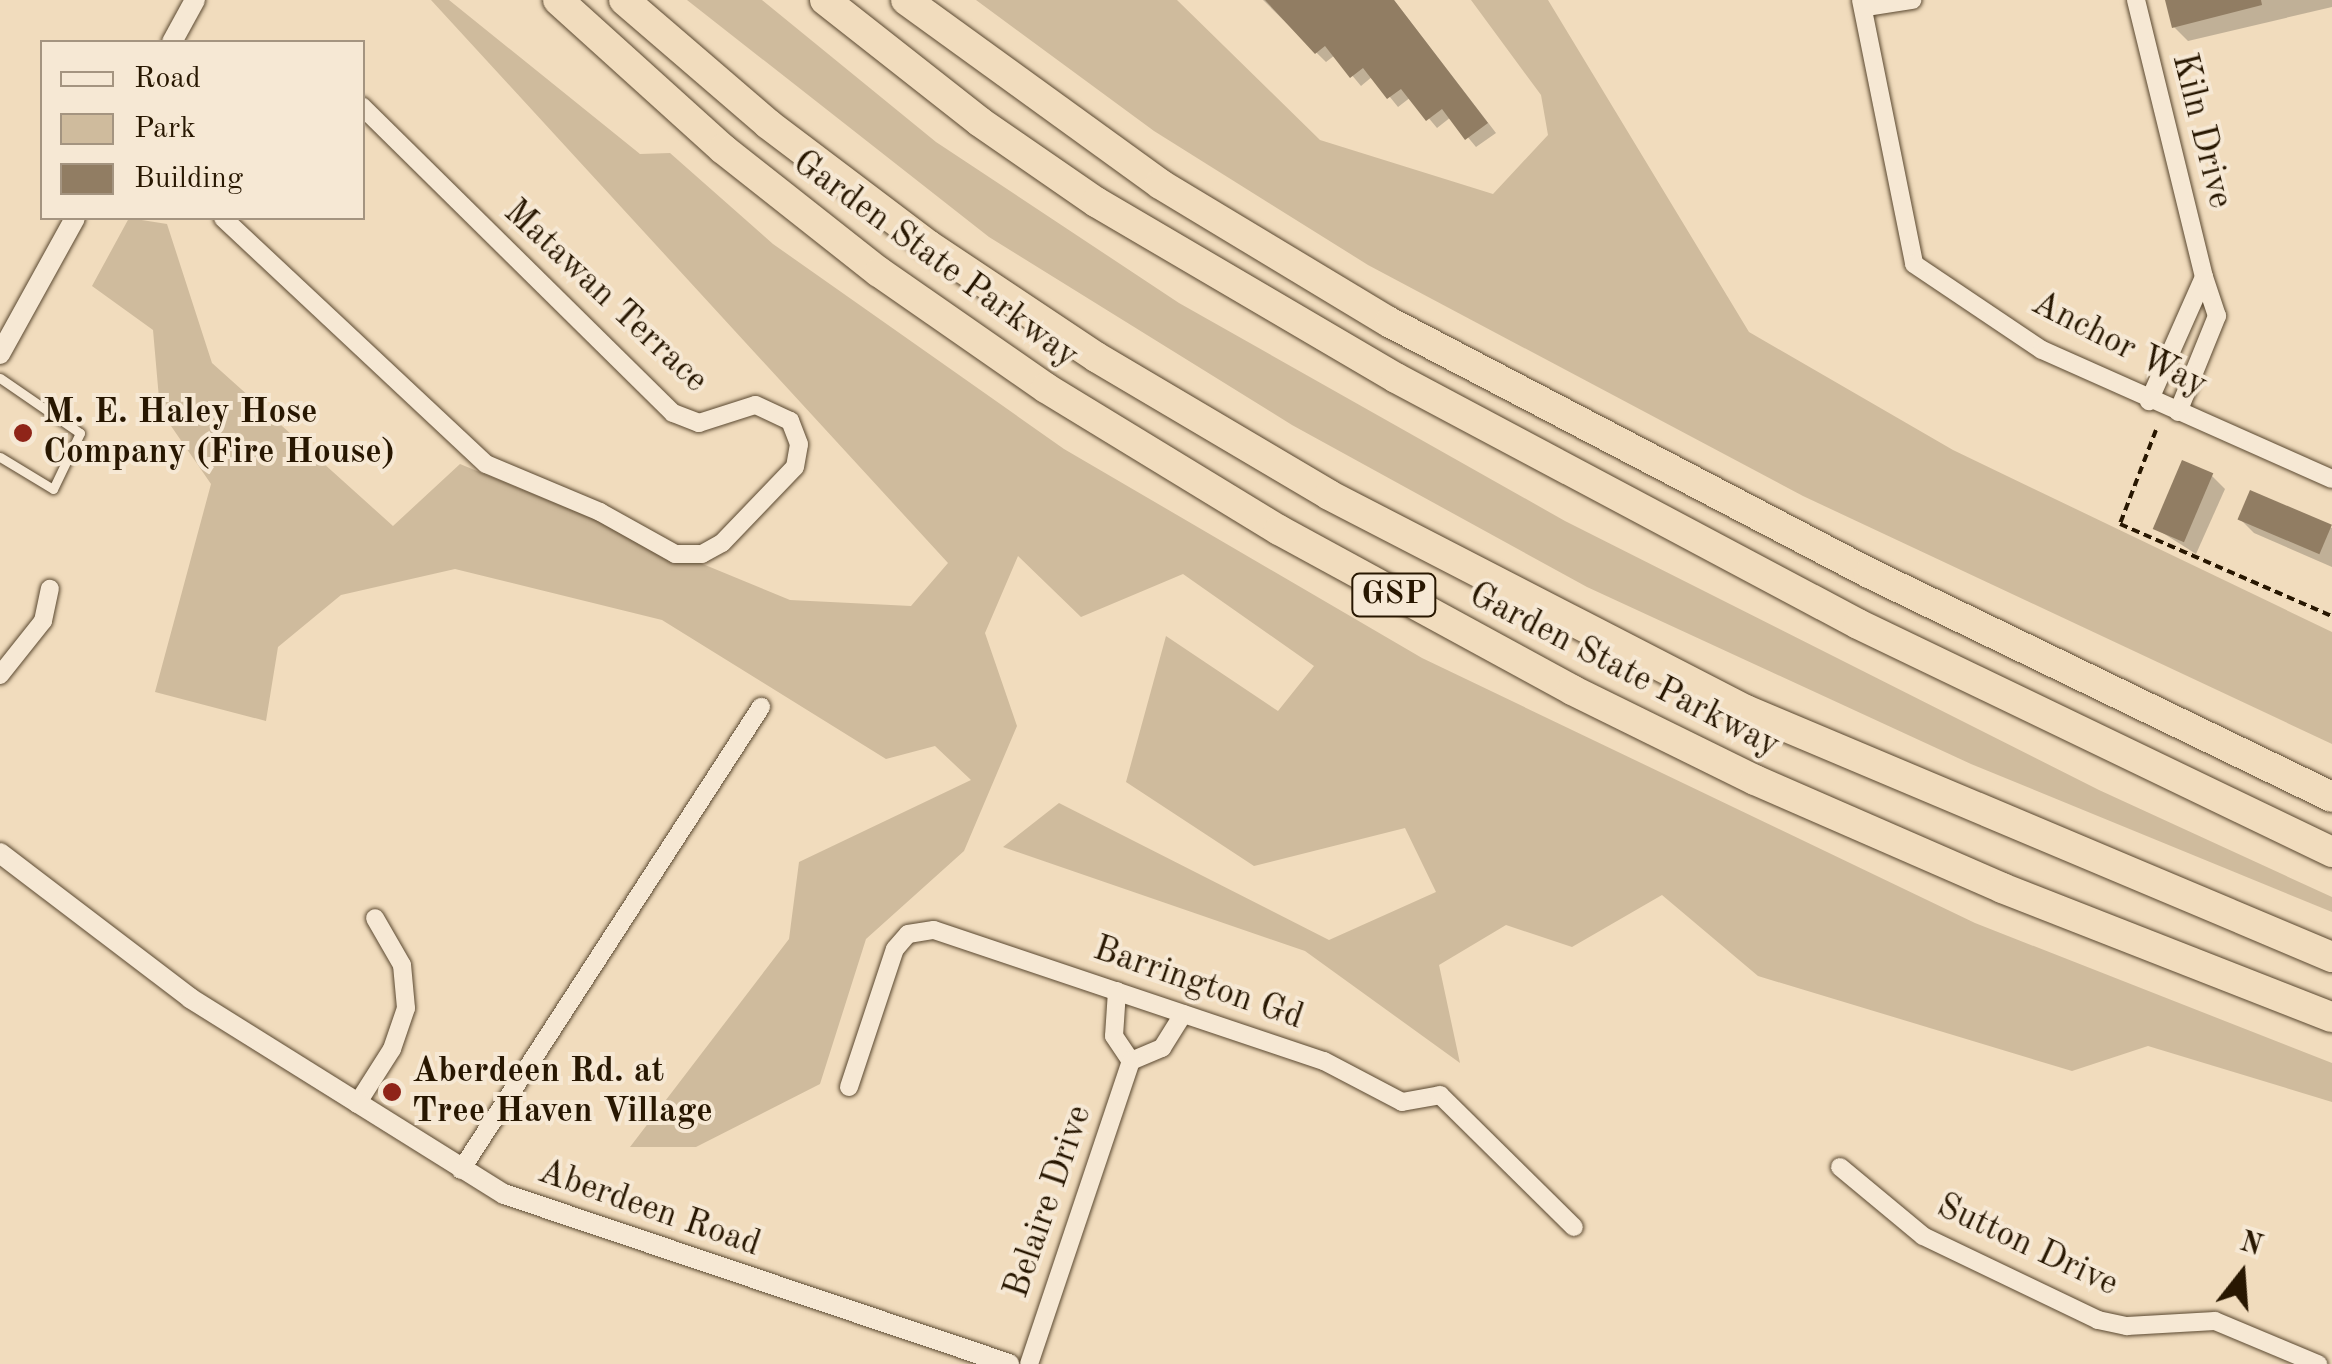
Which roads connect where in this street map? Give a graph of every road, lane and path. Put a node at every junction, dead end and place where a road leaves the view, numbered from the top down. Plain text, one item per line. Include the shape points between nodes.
1 (195, 0) edge
2 (558, 0) edge
3 (624, 0) edge
4 (825, 0) edge
5 (906, 0) edge
6 (1912, 0) edge
7 (2136, 0) edge
8 (1863, 4) edge
9 (173, 40) edge
10 (365, 109) edge
11 (74, 220) edge
12 (225, 220) edge
13 (2204, 278) junction
14 (0, 354) edge
15 (0, 378) edge
16 (2149, 401) junction
17 (2178, 412) junction
18 (2156, 430) dead end
19 (0, 457) edge
20 (2332, 479) edge
21 (50, 589) dead end
22 (2332, 616) edge
23 (0, 675) edge
24 (761, 706) dead end
25 (2332, 798) edge
26 (2332, 852) edge
27 (0, 853) edge
28 (376, 918) dead end
29 (2332, 956) edge
30 (1118, 991) junction
31 (1183, 1014) junction
32 (2332, 1017) edge
33 (1131, 1061) junction
34 (850, 1087) dead end
35 (357, 1104) junction
36 (1840, 1167) dead end
37 (461, 1170) junction
38 (1574, 1227) dead end
39 (1010, 1364) edge
40 (1028, 1364) edge
41 (2318, 1364) edge

1 - 9 street
2 - 32 highway, Garden State Parkway / GSP via 710,138 880,272 1046,388 1279,530 1557,683 1756,780 2002,888
3 - 29 highway, Garden State Parkway / GSP via 768,124 928,245 1096,357 1329,495 1746,710
4 - 26 highway via 980,122 1096,202 1396,378 1858,624
5 - 25 highway via 1160,184 1389,322 1838,558
6 - 8 street
7 - 13 street, Kiln Drive
8 - 16 street, Anchor Way via 1914,264 2042,350
10 - 12 street, Matawan Terrace via 672,413 699,423 767,406 790,421 799,444 795,467 722,544 702,554 674,554 600,512 486,464
11 - 14 street
13 - 16 street
13 - 17 street, Kiln Drive via 2217,316
15 - 19 lane via 80,433 53,489
16 - 17 street, Anchor Way
17 - 20 street, Anchor Way
18 - 22 path via 2120,524
21 - 23 street via 42,621
24 - 37 street
27 - 35 street, Aberdeen Road via 190,998
28 - 35 street via 402,965 406,1008 392,1048
30 - 31 street, Barrington Gd
30 - 33 street via 1114,1036
30 - 34 street, Barrington Gd via 917,930 895,949
31 - 33 street via 1162,1048
31 - 38 street, Barrington Gd via 1324,1062 1402,1102 1440,1094
33 - 40 street, Belaire Drive
35 - 37 street, Aberdeen Road
36 - 41 street, Sutton Drive via 1923,1236 2098,1320 2127,1326 2216,1321
37 - 39 street, Aberdeen Road via 562,1216

